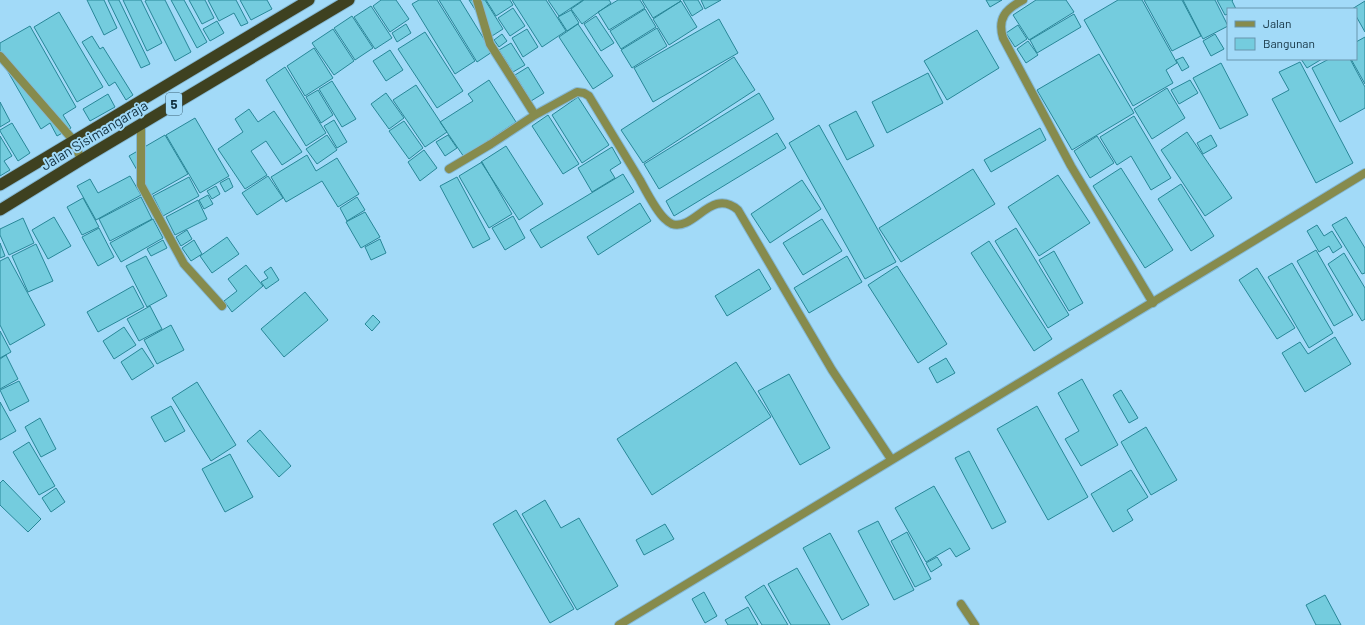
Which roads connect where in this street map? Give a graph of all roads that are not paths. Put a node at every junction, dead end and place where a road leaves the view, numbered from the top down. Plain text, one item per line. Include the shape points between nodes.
1 (309, 0) edge
2 (349, 0) edge
3 (477, 0) edge
4 (1023, 0) edge
5 (0, 56) edge
6 (535, 115) junction
7 (141, 124) junction
8 (74, 141) junction
9 (81, 160) junction
10 (449, 169) dead end
11 (1365, 173) edge
12 (0, 184) edge
13 (0, 210) edge
14 (1153, 303) junction
15 (222, 306) dead end
16 (891, 459) junction
17 (962, 604) dead end
18 (619, 625) edge
19 (975, 625) edge

1 - 8 highway, Jalan Sisimangaraja / 5
2 - 7 highway, Jalan Sisimangaraja / 5
3 - 6 street via 490,44
4 - 14 street via 1006,12 1001,20 1003,38 1072,166
5 - 8 street
6 - 10 street
6 - 16 street via 577,92 589,96 647,192 670,224 685,223 716,204 724,202 738,210 832,370
7 - 9 highway, Jalan Sisimangaraja / 5
7 - 15 street via 141,185 184,264
8 - 9 street
8 - 12 highway, Jalan Sisimangaraja / 5
9 - 13 highway, Jalan Sisimangaraja / 5
11 - 14 street
14 - 16 street
16 - 18 street
17 - 19 street

